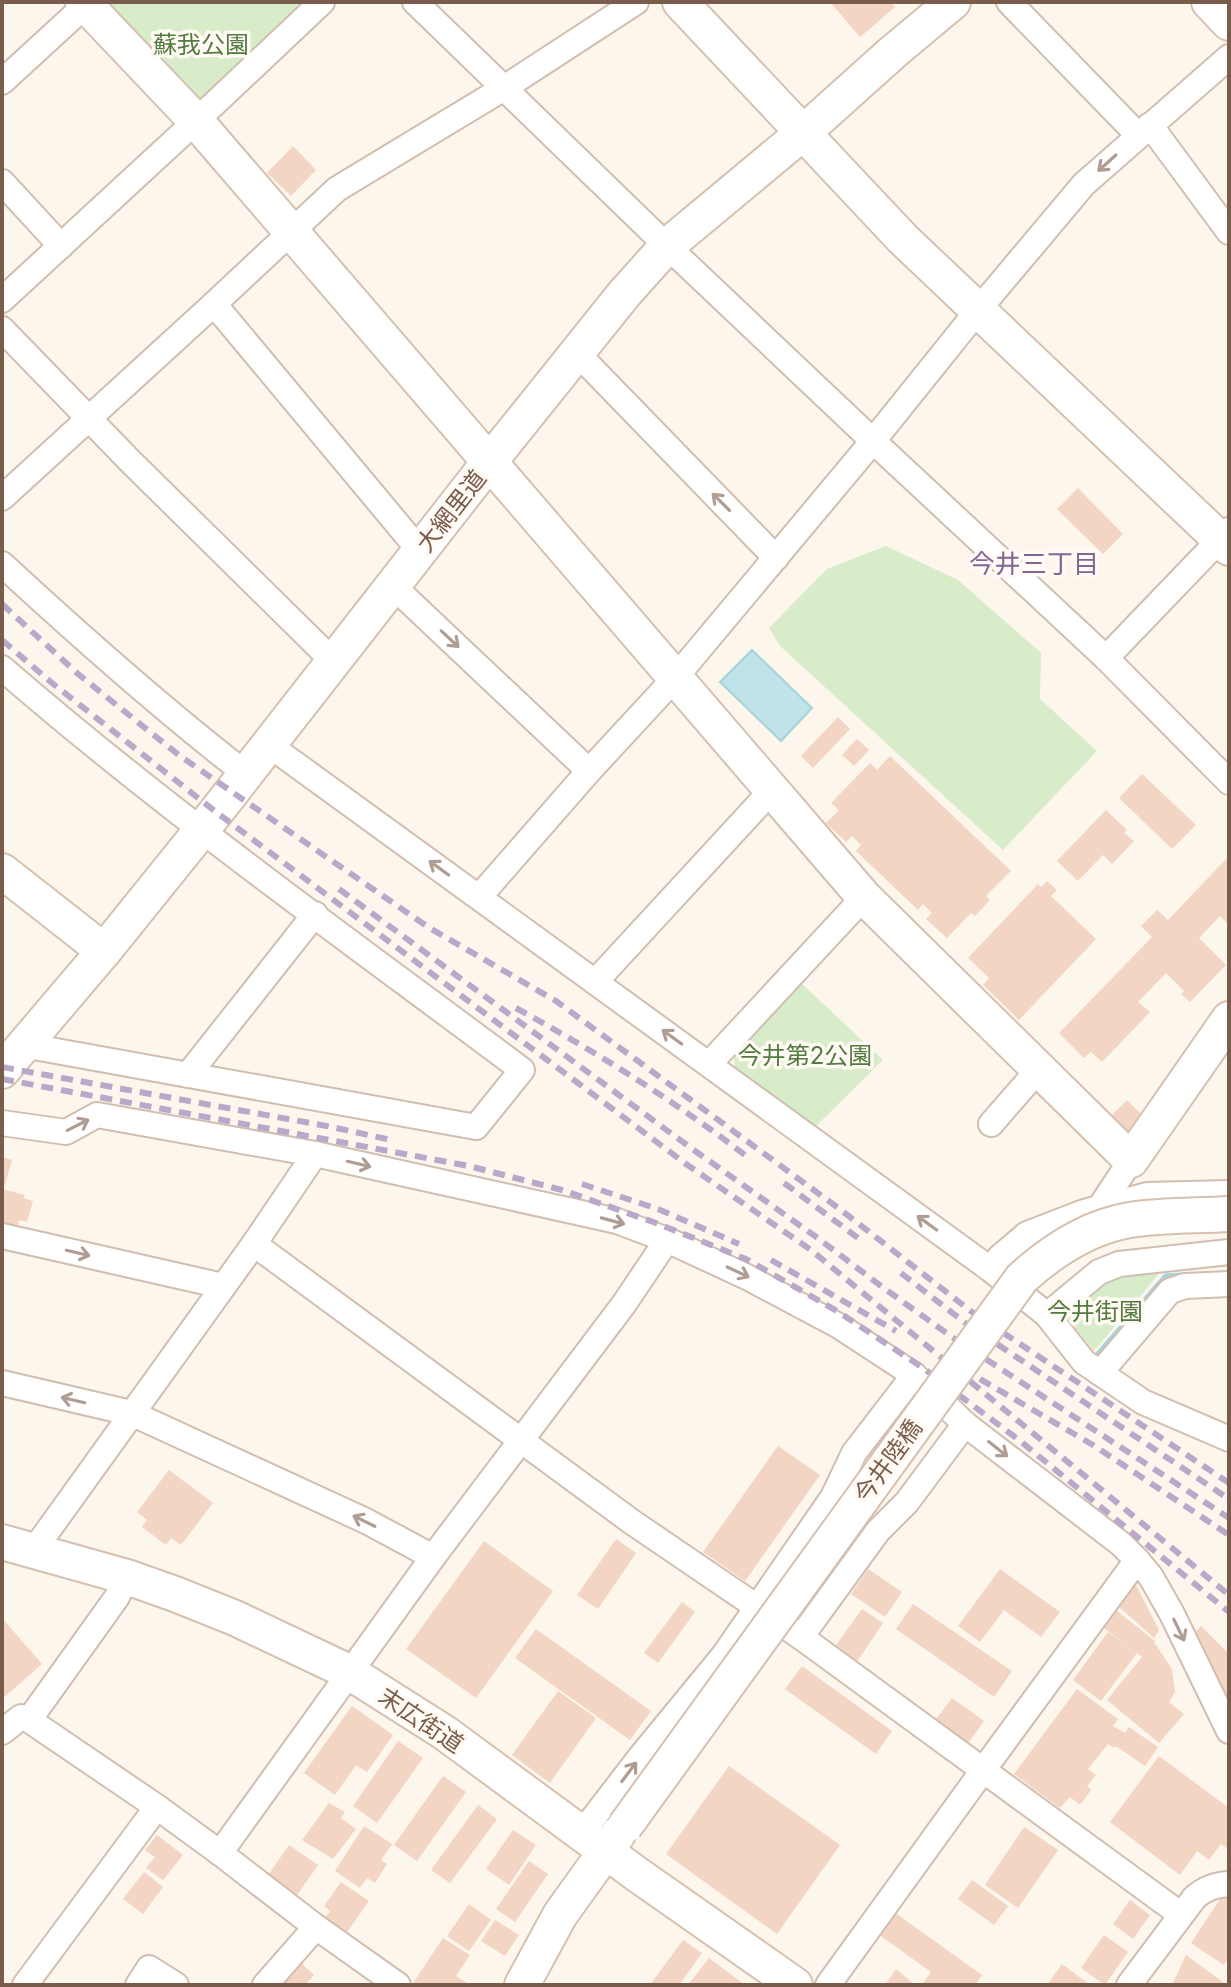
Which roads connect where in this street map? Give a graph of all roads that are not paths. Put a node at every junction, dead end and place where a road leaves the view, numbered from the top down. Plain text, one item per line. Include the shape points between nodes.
1 (322, 2) edge
2 (415, 2) edge
3 (636, 2) edge
4 (680, 2) edge
5 (953, 2) edge
6 (1009, 2) edge
7 (1209, 2) edge
8 (86, 3) edge
9 (1229, 23) edge
10 (1229, 57) edge
11 (2, 82) edge
12 (504, 88) junction
13 (196, 121) junction
14 (1144, 130) junction
15 (804, 132) junction
16 (2, 182) edge
17 (291, 230) junction
18 (1229, 232) edge
19 (61, 246) junction
20 (667, 246) junction
21 (2, 300) edge
22 (214, 304) junction
23 (979, 309) junction
24 (2, 329) edge
25 (577, 353) junction
26 (88, 418) junction
27 (873, 441) junction
28 (490, 461) junction
29 (2, 498) edge
30 (1226, 539) edge
31 (420, 551) junction
32 (776, 558) junction
33 (2, 564) edge
34 (393, 586) junction
35 (1106, 658) junction
36 (334, 662) junction
37 (2, 668) edge
38 (675, 678) junction
39 (269, 745) junction
40 (589, 771) junction
41 (246, 774) junction
42 (1229, 782) edge
43 (773, 789) junction
44 (201, 829) junction
45 (2, 871) edge
46 (479, 897) junction
47 (864, 897) junction
48 (315, 914) junction
49 (104, 951) junction
50 (595, 982) junction
51 (1229, 1019) edge
52 (11, 1055) edge
53 (709, 1064) junction
54 (1038, 1070) junction
55 (188, 1075) junction
56 (2, 1123) edge
57 (991, 1124) dead end
58 (315, 1154) junction
59 (1131, 1160) junction
60 (1229, 1193) edge
61 (1100, 1207) junction
62 (1229, 1214) edge
63 (2, 1236) edge
64 (667, 1240) junction
65 (254, 1244) junction
66 (1229, 1252) edge
67 (1202, 1254) junction
68 (990, 1269) junction
69 (1229, 1284) edge
70 (1202, 1285) junction
71 (223, 1286) junction
72 (1047, 1315) junction
73 (1100, 1373) junction
74 (914, 1375) junction
75 (2, 1383) edge
76 (131, 1413) junction
77 (965, 1424) junction
78 (522, 1439) junction
79 (1229, 1439) edge
80 (18, 1546) edge
81 (433, 1557) junction
82 (1137, 1560) junction
83 (127, 1577) junction
84 (757, 1609) junction
85 (801, 1637) junction
86 (349, 1672) junction
87 (29, 1720) junction
88 (1229, 1731) edge
89 (2, 1732) edge
90 (984, 1769) junction
91 (157, 1807) junction
92 (604, 1837) junction
93 (220, 1853) junction
94 (1229, 1884) edge
95 (1180, 1914) junction
96 (316, 1927) junction
97 (25, 1985) edge
98 (138, 1985) edge
99 (176, 1985) edge
100 (265, 1985) edge
101 (398, 1985) edge
102 (522, 1985) edge
103 (795, 1985) edge
104 (828, 1985) edge
105 (1129, 1985) edge

1 - 13 street
2 - 12 street
3 - 12 street
4 - 15 street
5 - 15 street, 大網里道
6 - 14 street
7 - 9 street
8 - 11 street
8 - 13 street
10 - 14 street
12 - 17 street via 337,189
12 - 20 street
13 - 17 street
13 - 19 street
14 - 18 street
14 -> 23 street via 1084,184
15 - 20 street, 大網里道
15 - 23 street via 903,239
16 - 19 street
17 - 22 street
17 - 28 street
19 - 21 street
20 - 25 street, 大網里道
20 - 27 street
22 - 26 street
22 - 31 street
23 - 27 street
23 - 30 street
24 - 26 street
25 - 28 street, 大網里道
32 -> 25 street
26 - 29 street
26 - 36 street
27 - 32 street
27 - 35 street
28 - 31 street, 大網里道
28 - 38 street
30 - 35 street
31 - 34 street, 大網里道
32 - 38 street
33 - 41 street via 85,641
34 - 36 street, 大網里道
34 -> 40 street
35 - 42 street
36 - 39 street, 大網里道
37 - 44 street
38 - 40 street
38 - 43 street
39 - 41 street, 大網里道
46 -> 39 street
40 - 46 street
41 - 44 street, 大網里道
43 - 47 street
43 - 50 street
44 - 48 street
44 - 49 street, 大網里道
45 - 49 street
46 - 50 street
47 - 53 street
47 - 54 street
48 - 55 street
48 - 55 street via 522,1070 476,1127
49 - 52 street, 大網里道
53 -> 50 street
51 - 59 street
52 - 55 street
68 -> 53 street
54 - 57 street
54 - 59 street
56 -> 58 street via 66,1132 97,1115
58 -> 64 street via 617,1221
58 - 65 street
59 - 61 street
60 - 61 street via 1147,1195
61 - 68 street via 1013,1244
62 - 92 street, 今井陸橋, bridge via 1111,1224 1058,1248 1022,1278
63 -> 71 street
64 -> 74 street via 839,1326
64 - 78 street
65 - 71 street
65 - 78 street
66 - 67 street
67 - 70 street
67 - 72 street via 1119,1264 1080,1279
68 - 72 street
69 - 70 street
70 - 73 street via 1170,1291
71 - 76 street
72 - 73 street via 1084,1362
73 - 79 street via 1143,1402
74 - 77 street
74 - 84 street via 854,1453 853,1468
76 -> 75 street
76 - 80 street
81 -> 76 street
77 -> 82 street
77 - 85 street via 898,1504
78 - 81 street
78 - 84 street
80 - 83 street, 末広街道
81 - 86 street
82 -> 88 street via 1172,1614
82 - 90 street
83 - 86 street, 末広街道 via 235,1618
83 - 87 street
84 - 85 street
92 -> 84 street via 641,1756
85 - 90 street
86 - 92 street, 末広街道
86 - 93 street
87 - 89 street via 21,1717
87 - 91 street
90 - 95 street
90 - 104 street
91 - 93 street
91 - 97 street
92 - 102 street, 今井陸橋
92 - 103 street, 末広街道
93 - 96 street
94 - 95 street via 1204,1890
95 - 105 street
96 - 100 street
96 - 101 street
98 - 99 street via 149,1968

